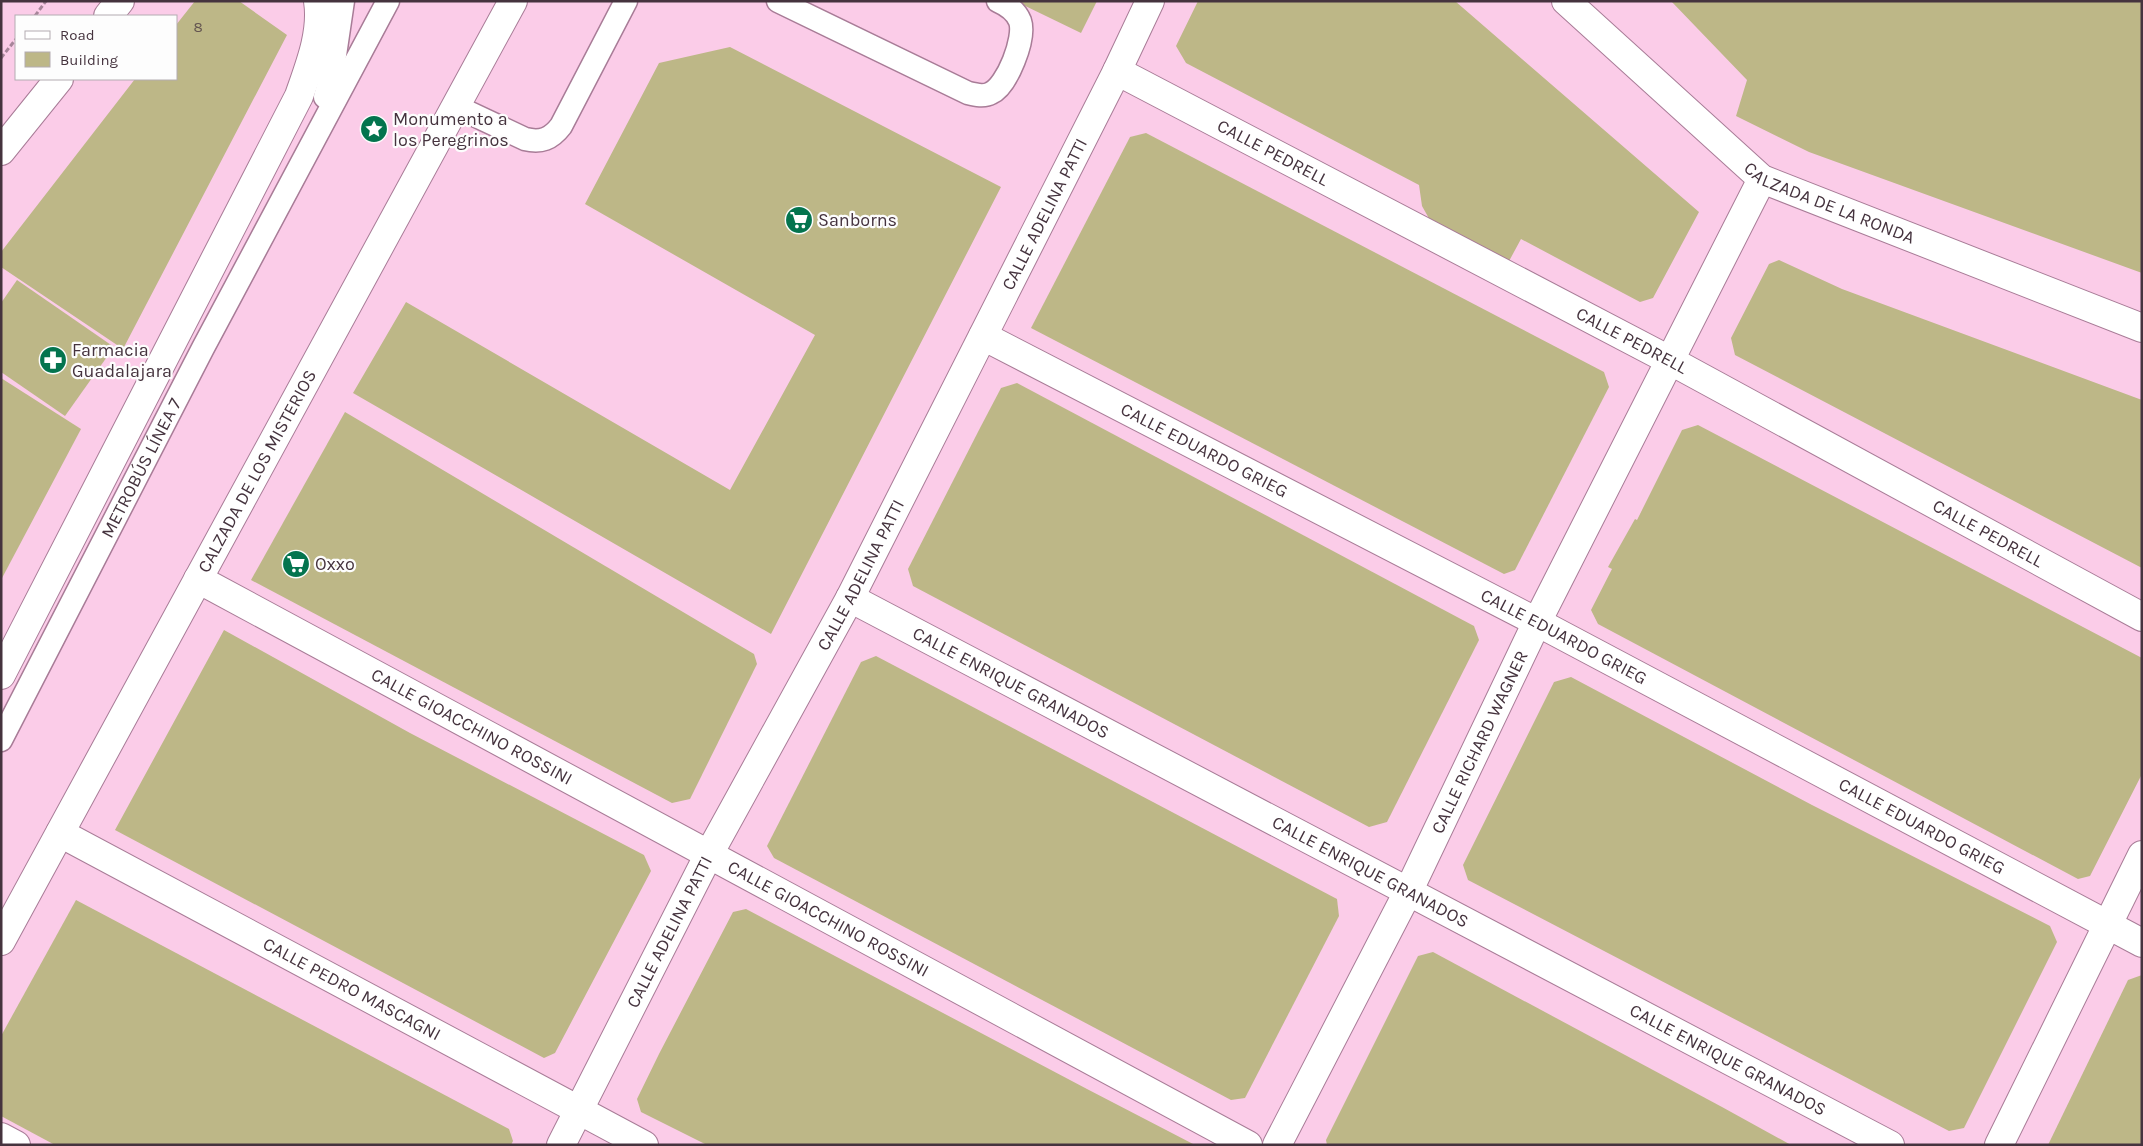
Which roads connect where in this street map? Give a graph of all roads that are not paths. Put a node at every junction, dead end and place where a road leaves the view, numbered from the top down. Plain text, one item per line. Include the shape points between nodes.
1 (120, 1) edge
2 (388, 1) edge
3 (513, 1) edge
4 (626, 1) edge
5 (778, 1) edge
6 (998, 1) edge
7 (1150, 1) edge
8 (1566, 1) edge
9 (327, 2) edge
10 (109, 15) edge
11 (1117, 71) junction
12 (58, 80) edge
13 (455, 106) junction
14 (311, 143) junction
15 (1, 151) edge
16 (1762, 179) junction
17 (2142, 328) edge
18 (983, 336) junction
19 (1671, 361) junction
20 (198, 579) junction
21 (850, 598) junction
22 (2142, 617) edge
23 (1537, 622) junction
24 (1, 675) edge
25 (1, 740) edge
26 (60, 833) junction
27 (709, 854) junction
28 (2142, 855) edge
29 (1408, 890) junction
30 (2107, 925) junction
31 (1, 940) edge
32 (2142, 943) edge
33 (579, 1110) junction
34 (1, 1137) edge
35 (16, 1145) edge
36 (561, 1145) edge
37 (644, 1145) edge
38 (1248, 1145) edge
39 (1277, 1145) edge
40 (1890, 1145) edge
41 (1999, 1145) edge

1 - 10 street
2 - 14 lane, METROBÚS LÍNEA 7
3 - 13 street, CALZADA DE LOS MISTERIOS
4 - 13 lane via 561,126 546,140 535,142 525,139
5 - 6 lane via 968,93 979,95 990,94 1006,79 1022,31 1014,11
7 - 11 street, CALLE ADELINA PATTI
8 - 16 street, CALZADA DE LA RONDA
9 - 14 lane, METROBÚS LÍNEA 7 via 333,69
9 - 24 street via 299,96
11 - 18 street, CALLE ADELINA PATTI
11 - 19 street, CALLE PEDRELL
12 - 15 street
13 - 20 street, CALZADA DE LOS MISTERIOS
14 - 25 lane, METROBÚS LÍNEA 7
16 - 17 street, CALZADA DE LA RONDA
16 - 19 street, CALLE RICHARD WAGNER
18 - 21 street, CALLE ADELINA PATTI
18 - 23 street, CALLE EDUARDO GRIEG
19 - 22 street, CALLE PEDRELL
19 - 23 street, CALLE RICHARD WAGNER
20 - 26 street, CALZADA DE LOS MISTERIOS
20 - 27 street, CALLE GIOACCHINO ROSSINI
21 - 27 street, CALLE ADELINA PATTI
21 - 29 street, CALLE ENRIQUE GRANADOS
23 - 29 street, CALLE RICHARD WAGNER
23 - 30 street, CALLE EDUARDO GRIEG
26 - 31 street, CALZADA DE LOS MISTERIOS
26 - 33 street, CALLE PEDRO MASCAGNI
27 - 33 street, CALLE ADELINA PATTI
27 - 38 street, CALLE GIOACCHINO ROSSINI
28 - 30 street
29 - 39 street, CALLE RICHARD WAGNER
29 - 40 street, CALLE ENRIQUE GRANADOS
30 - 32 street, CALLE EDUARDO GRIEG
30 - 41 street
33 - 36 street, CALLE ADELINA PATTI
33 - 37 street, CALLE PEDRO MASCAGNI
34 - 35 street

